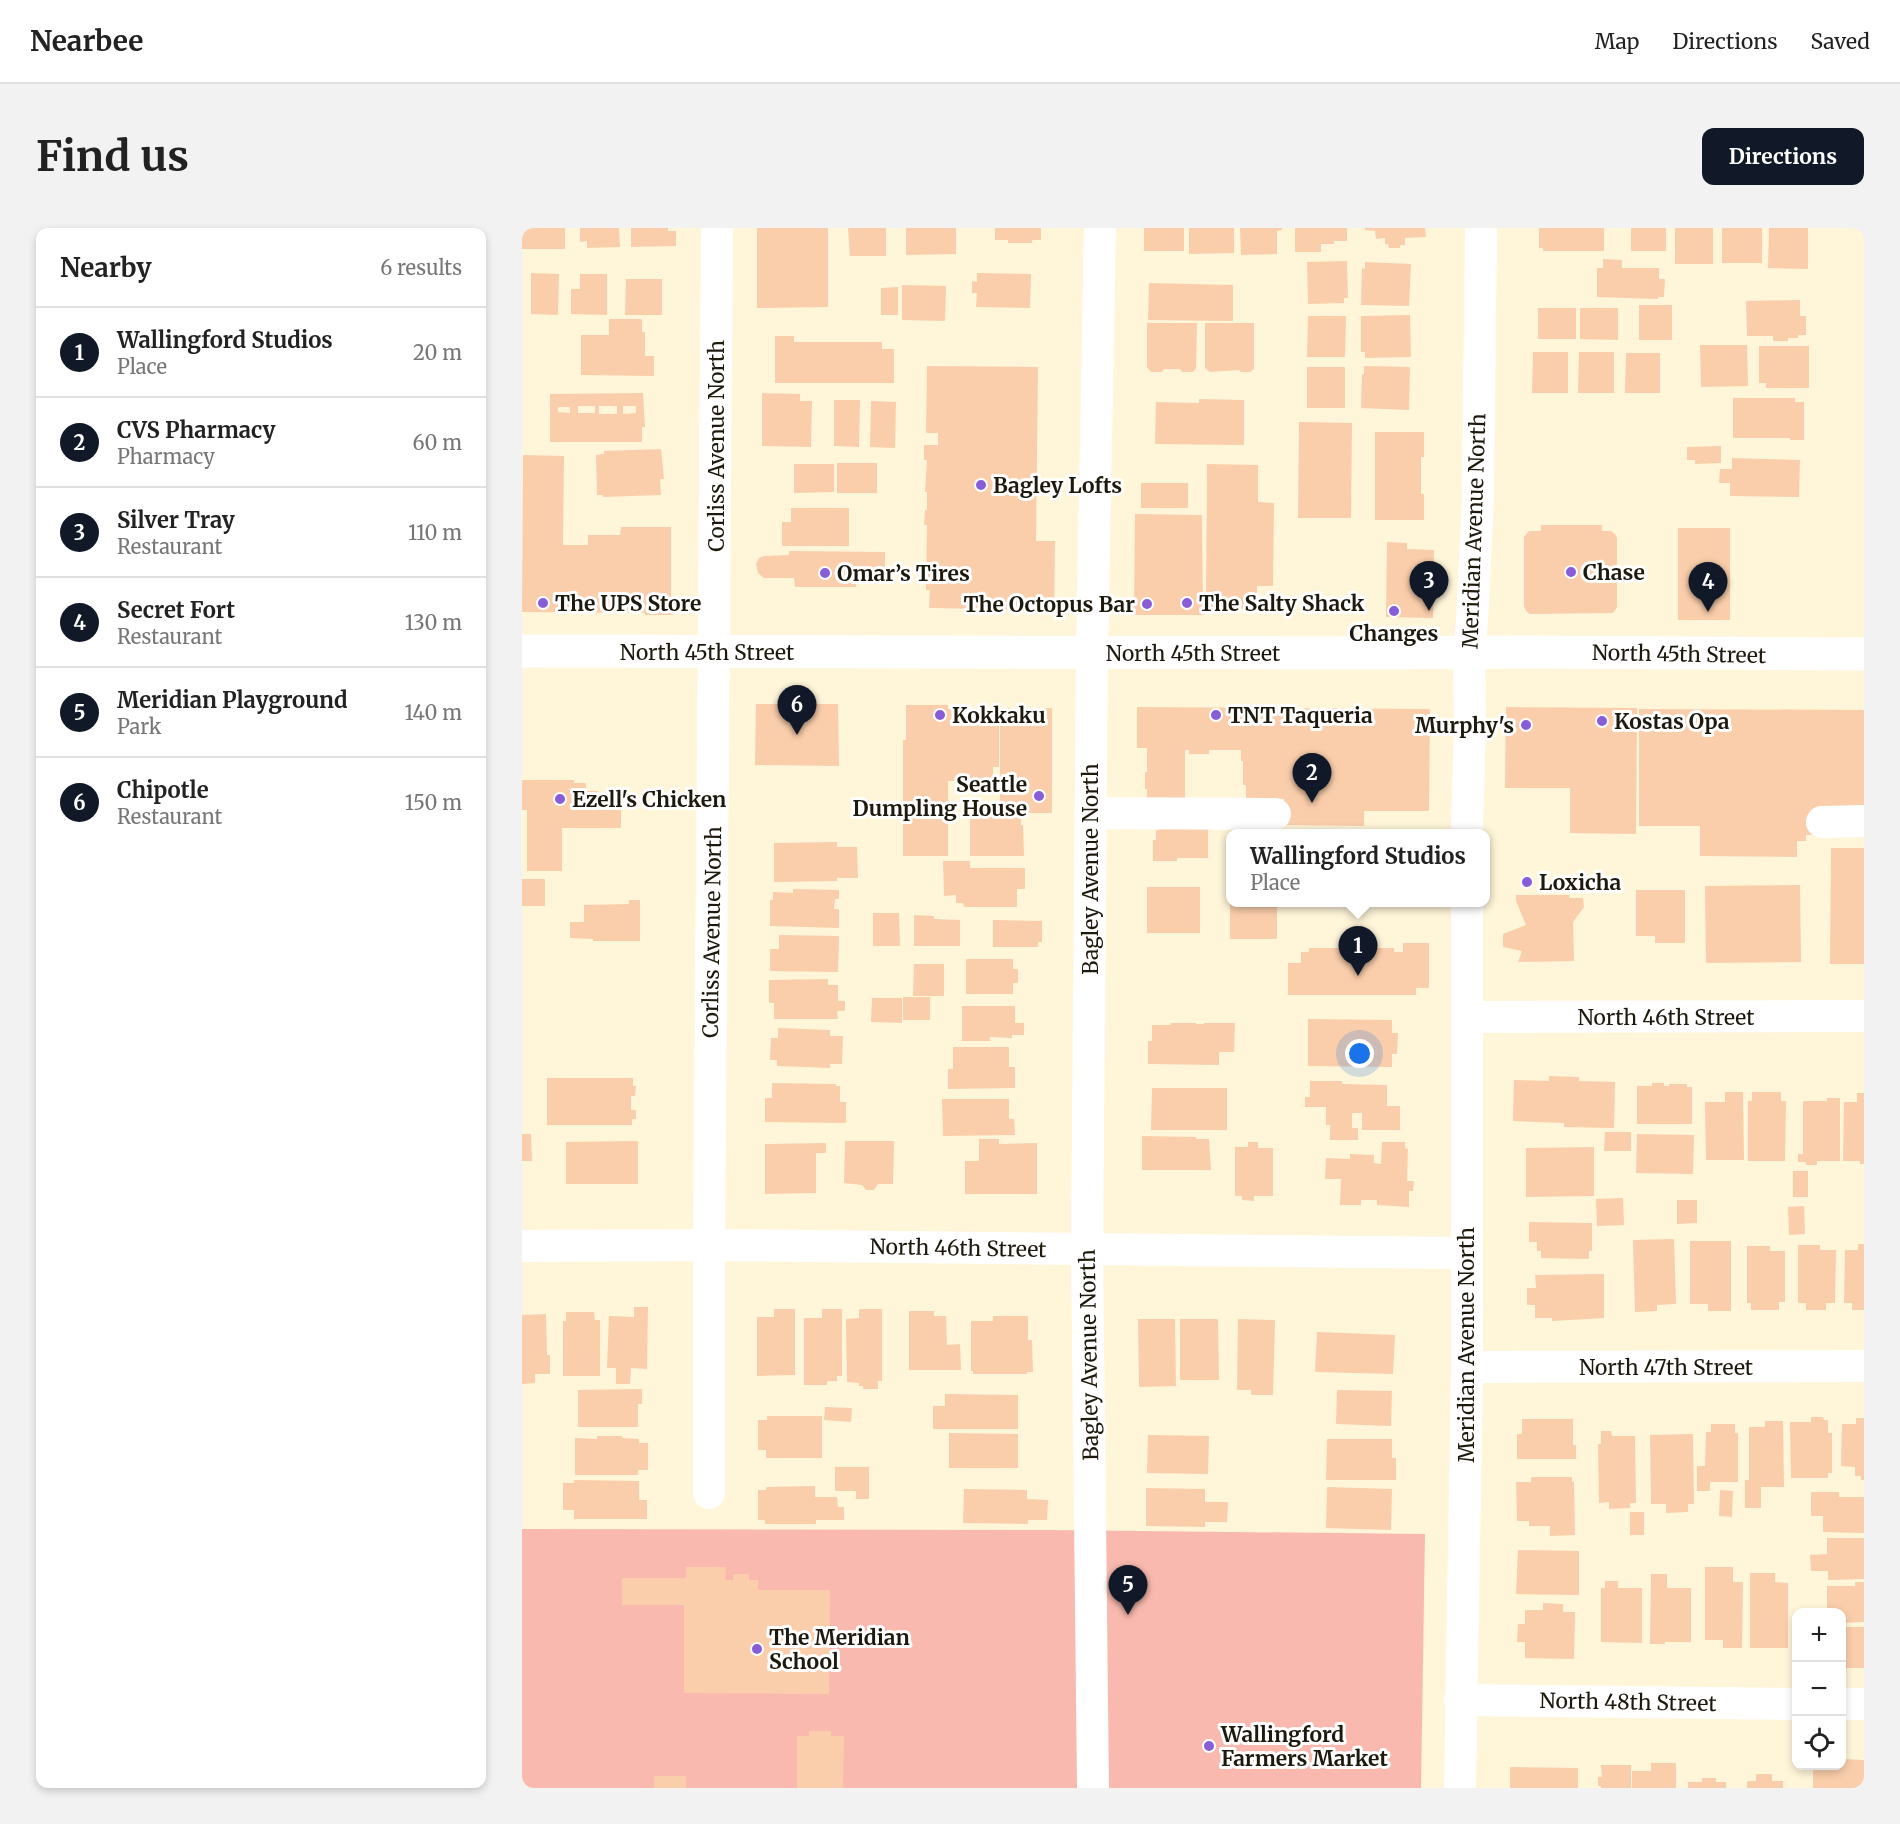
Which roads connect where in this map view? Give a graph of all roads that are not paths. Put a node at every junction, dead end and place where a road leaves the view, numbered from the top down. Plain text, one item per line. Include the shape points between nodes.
1 (717, 228) edge
2 (1100, 228) edge
3 (1481, 228) edge
4 (522, 651) edge
5 (714, 652) junction
6 (1092, 653) junction
7 (1469, 653) junction
8 (1864, 654) edge
9 (1090, 813) junction
10 (1275, 814) dead end
11 (1864, 821) edge
12 (1822, 822) dead end
13 (1467, 829) edge
14 (1467, 907) edge
15 (1864, 1016) edge
16 (1467, 1017) junction
17 (709, 1245) junction
18 (522, 1246) edge
19 (1087, 1249) junction
20 (1466, 1253) junction
21 (1864, 1366) edge
22 (1467, 1367) junction
23 (709, 1493) dead end
24 (1460, 1700) junction
25 (1792, 1704) edge
26 (1846, 1704) edge
27 (1864, 1704) edge
28 (1093, 1788) edge
29 (1460, 1788) edge

1 - 5 street, Corliss Avenue North
2 - 6 street, Bagley Avenue North
3 - 7 street, Meridian Avenue North via 1478,497
4 - 5 main road, North 45th Street
5 - 6 main road, North 45th Street
5 - 17 street, Corliss Avenue North
6 - 7 main road, North 45th Street
6 - 9 street, Bagley Avenue North
7 - 8 main road, North 45th Street
7 - 13 street, Meridian Avenue North
9 - 10 street
9 - 19 street, Bagley Avenue North
11 - 12 street
14 - 16 street, Meridian Avenue North
15 - 16 street, North 46th Street
16 - 20 street, Meridian Avenue North
17 - 18 street, North 46th Street
17 - 19 street, North 46th Street
17 - 23 street, Corliss Avenue North
19 - 20 street, North 46th Street
19 - 28 street, Bagley Avenue North
20 - 22 street, Meridian Avenue North
21 - 22 street, North 47th Street
22 - 24 street, Meridian Avenue North
24 - 25 street, North 48th Street
24 - 29 street, Meridian Avenue North
26 - 27 street

